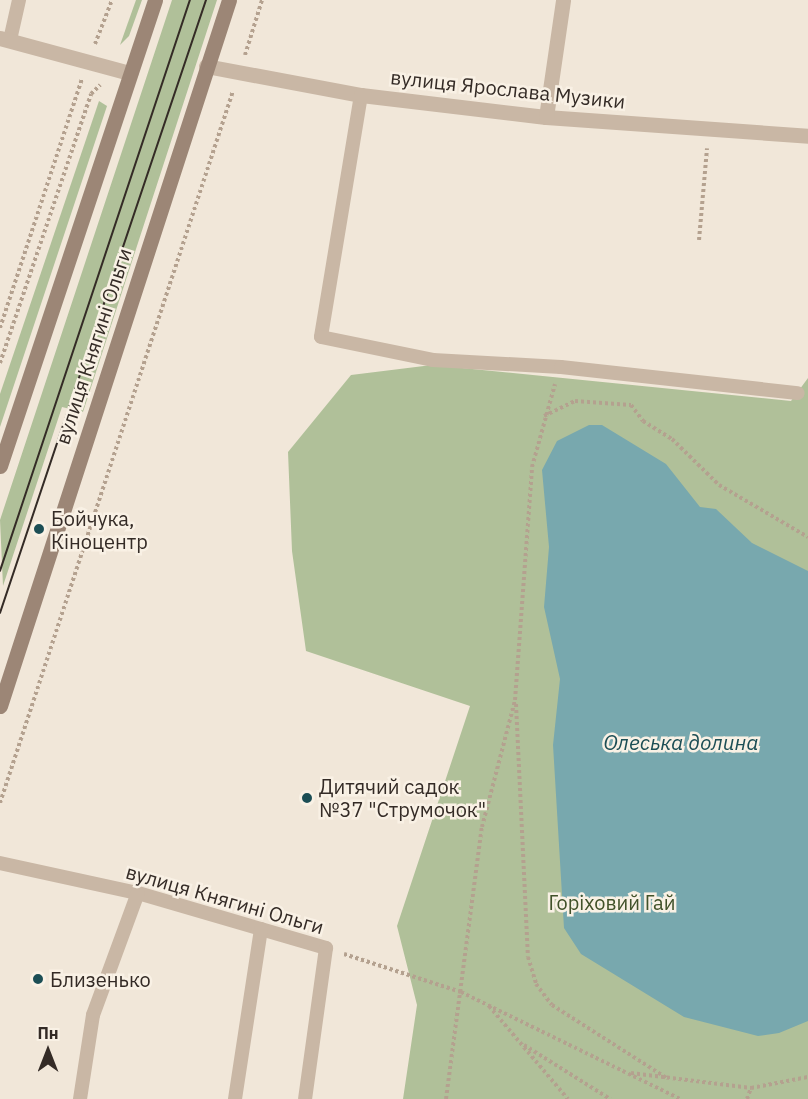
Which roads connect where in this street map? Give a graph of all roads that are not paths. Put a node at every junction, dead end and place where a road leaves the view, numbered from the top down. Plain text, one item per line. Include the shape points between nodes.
1 (19, 0) edge
2 (156, 0) edge
3 (229, 0) edge
4 (563, 0) edge
5 (5, 39) edge
6 (206, 66) junction
7 (130, 73) junction
8 (361, 95) junction
9 (546, 117) junction
10 (808, 136) edge
11 (798, 393) dead end
12 (0, 466) edge
13 (0, 706) edge
14 (0, 863) edge
15 (138, 893) junction
16 (261, 929) junction
17 (80, 1099) edge
18 (235, 1099) edge
19 (305, 1099) edge

1 - 5 lane
2 - 7 main road
3 - 6 main road, вулиця Княгині Ольги
4 - 9 street
5 - 7 street
6 - 8 street, вулиця Ярослава Музики
6 - 13 main road, вулиця Княгині Ольги
7 - 12 main road
8 - 9 street, вулиця Ярослава Музики
8 - 11 lane via 321,338 433,360 561,367
9 - 10 street, вулиця Ярослава Музики
14 - 15 lane, вулиця Княгині Ольги
15 - 16 lane, вулиця Княгині Ольги
15 - 17 lane via 93,1015
16 - 18 lane
16 - 19 lane, вулиця Княгині Ольги via 326,948

